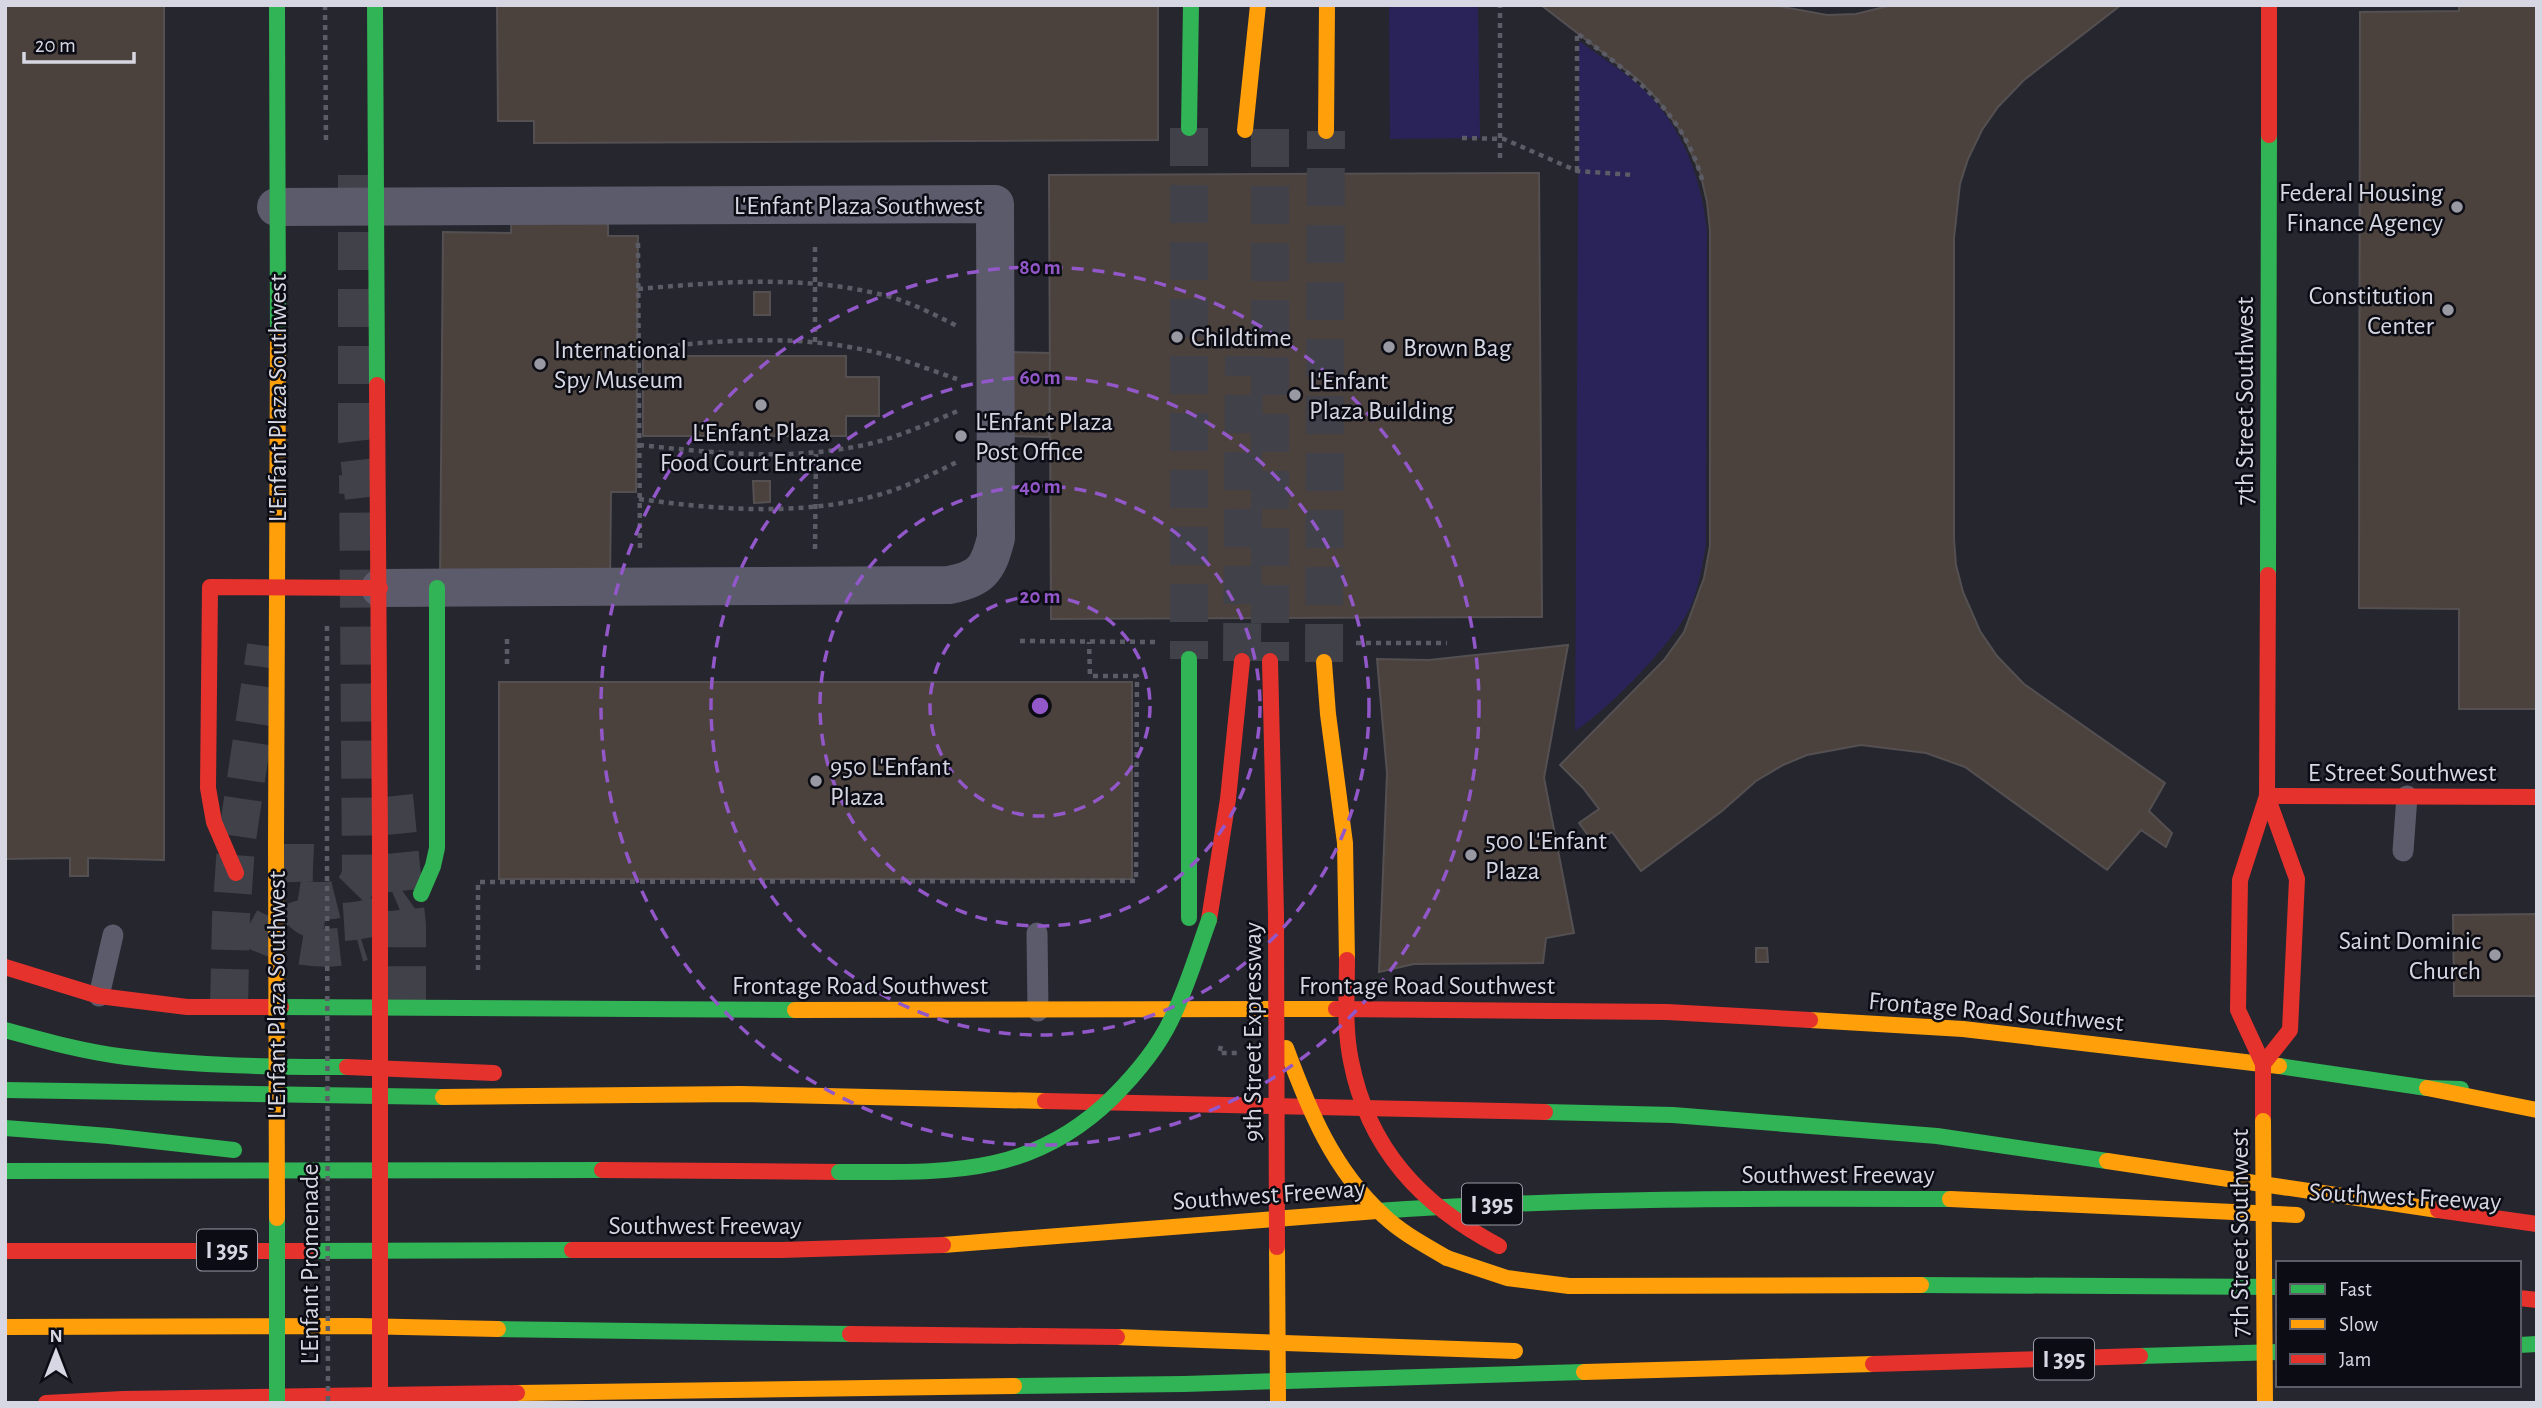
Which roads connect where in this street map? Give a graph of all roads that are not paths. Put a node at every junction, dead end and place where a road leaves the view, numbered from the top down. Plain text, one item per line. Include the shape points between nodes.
1 (1191, 5) edge
2 (1260, 5) edge
3 (1326, 5) edge
4 (2269, 5) edge
5 (375, 6) edge
6 (276, 7) edge
7 (1266, 74) dead end
8 (1189, 128) tunnel mouth
9 (1245, 130) dead end
10 (1326, 131) tunnel mouth
11 (276, 207) junction
12 (376, 208) junction
13 (278, 588) junction
14 (380, 588) junction
15 (437, 588) junction
16 (1189, 659) tunnel mouth
17 (1241, 661) tunnel mouth
18 (1270, 661) tunnel mouth
19 (1324, 662) tunnel mouth
20 (2267, 796) junction
21 (2407, 796) junction
22 (2537, 797) edge
23 (2403, 851) dead end
24 (236, 873) dead end
25 (421, 894) tunnel mouth
26 (1037, 933) dead end
27 (113, 935) dead end
28 (5, 967) edge
29 (99, 996) junction
30 (1038, 1011) junction
31 (1171, 1020) junction
32 (1277, 1023) junction
33 (5, 1030) edge
34 (2263, 1064) junction
35 (506, 1074) dead end
36 (575, 1080) dead end
37 (2427, 1088) junction
38 (5, 1090) edge
39 (2523, 1091) dead end
40 (740, 1094) junction
41 (2537, 1110) edge
42 (5, 1128) edge
43 (417, 1169) junction
44 (5, 1171) edge
45 (2319, 1216) dead end
46 (2400, 1220) dead end
47 (2537, 1225) edge
48 (1505, 1248) dead end
49 (5, 1251) edge
50 (1664, 1269) dead end
51 (1816, 1284) junction
52 (2276, 1287) edge
53 (5, 1327) edge
54 (1534, 1352) dead end
55 (2276, 1352) edge
56 (1602, 1355) dead end
57 (1850, 1366) junction
58 (218, 1398) junction
59 (46, 1403) edge
60 (268, 1403) edge
61 (277, 1403) edge
62 (380, 1403) edge
63 (1278, 1403) edge
64 (2264, 1403) edge

1 - 8 main road
2 - 7 main road
2 - 9 main road
3 - 10 main road
4 - 20 main road, 7th Street Southwest
5 - 12 main road
6 - 11 main road, L'Enfant Plaza Southwest
11 - 12 street, L'Enfant Plaza Southwest
11 - 13 main road, L'Enfant Plaza Southwest
12 - 14 main road
12 - 15 street, L'Enfant Plaza Southwest via 995,204 996,538 978,576 948,585
13 - 14 main road, L'Enfant Plaza Southwest
13 - 24 main road via 210,587 209,799 214,828
13 - 61 main road, L'Enfant Plaza Southwest, bridge
14 - 15 street, L'Enfant Plaza Southwest
14 - 62 main road, bridge
15 - 25 main road via 437,848
16 - 31 main road, bridge via 1186,931
17 - 31 main road, bridge via 1228,799 1209,919
18 - 32 main road, 9th Street Expressway, bridge
19 - 48 main road, bridge via 1345,843 1347,1026 1359,1093 1385,1151 1421,1194 1471,1233
20 - 21 main road, E Street Southwest
20 - 34 main road, 7th Street Southwest via 2240,880 2238,1010
20 - 34 main road, 7th Street Southwest via 2297,879 2290,1030
21 - 22 main road, E Street Southwest
21 - 23 lane
26 - 30 lane
27 - 29 lane
28 - 29 main road, Frontage Road Southwest
29 - 30 main road, Frontage Road Southwest via 160,1005 229,1007
30 - 34 main road, Frontage Road Southwest via 1402,1008 1667,1012 1963,1029
31 - 43 main road, bridge via 1119,1093 1092,1116 1018,1158 961,1169 839,1172
32 - 51 main road, bridge via 1315,1125 1347,1179 1398,1230 1447,1258 1542,1285
32 - 63 main road, 9th Street Expressway, bridge
33 - 35 main road via 150,1060
34 - 37 main road, Frontage Road Southwest
34 - 64 main road, 7th Street Southwest, bridge
36 - 40 main road
37 - 39 main road, Frontage Road Southwest
37 - 41 main road
38 - 40 main road via 480,1098
40 - 47 main road via 1673,1115 1804,1124 1937,1136
42 - 43 main road
43 - 44 main road
45 - 49 main road, Southwest Freeway / I 395 via 1965,1199 1685,1198 1464,1205 913,1247
46 - 47 main road, Southwest Freeway
50 - 51 main road
51 - 52 main road
53 - 54 main road via 358,1326 1061,1335
55 - 57 main road, I 395
56 - 57 main road
57 - 58 main road, I 395 via 1184,1384
58 - 59 main road, I 395
58 - 60 main road

